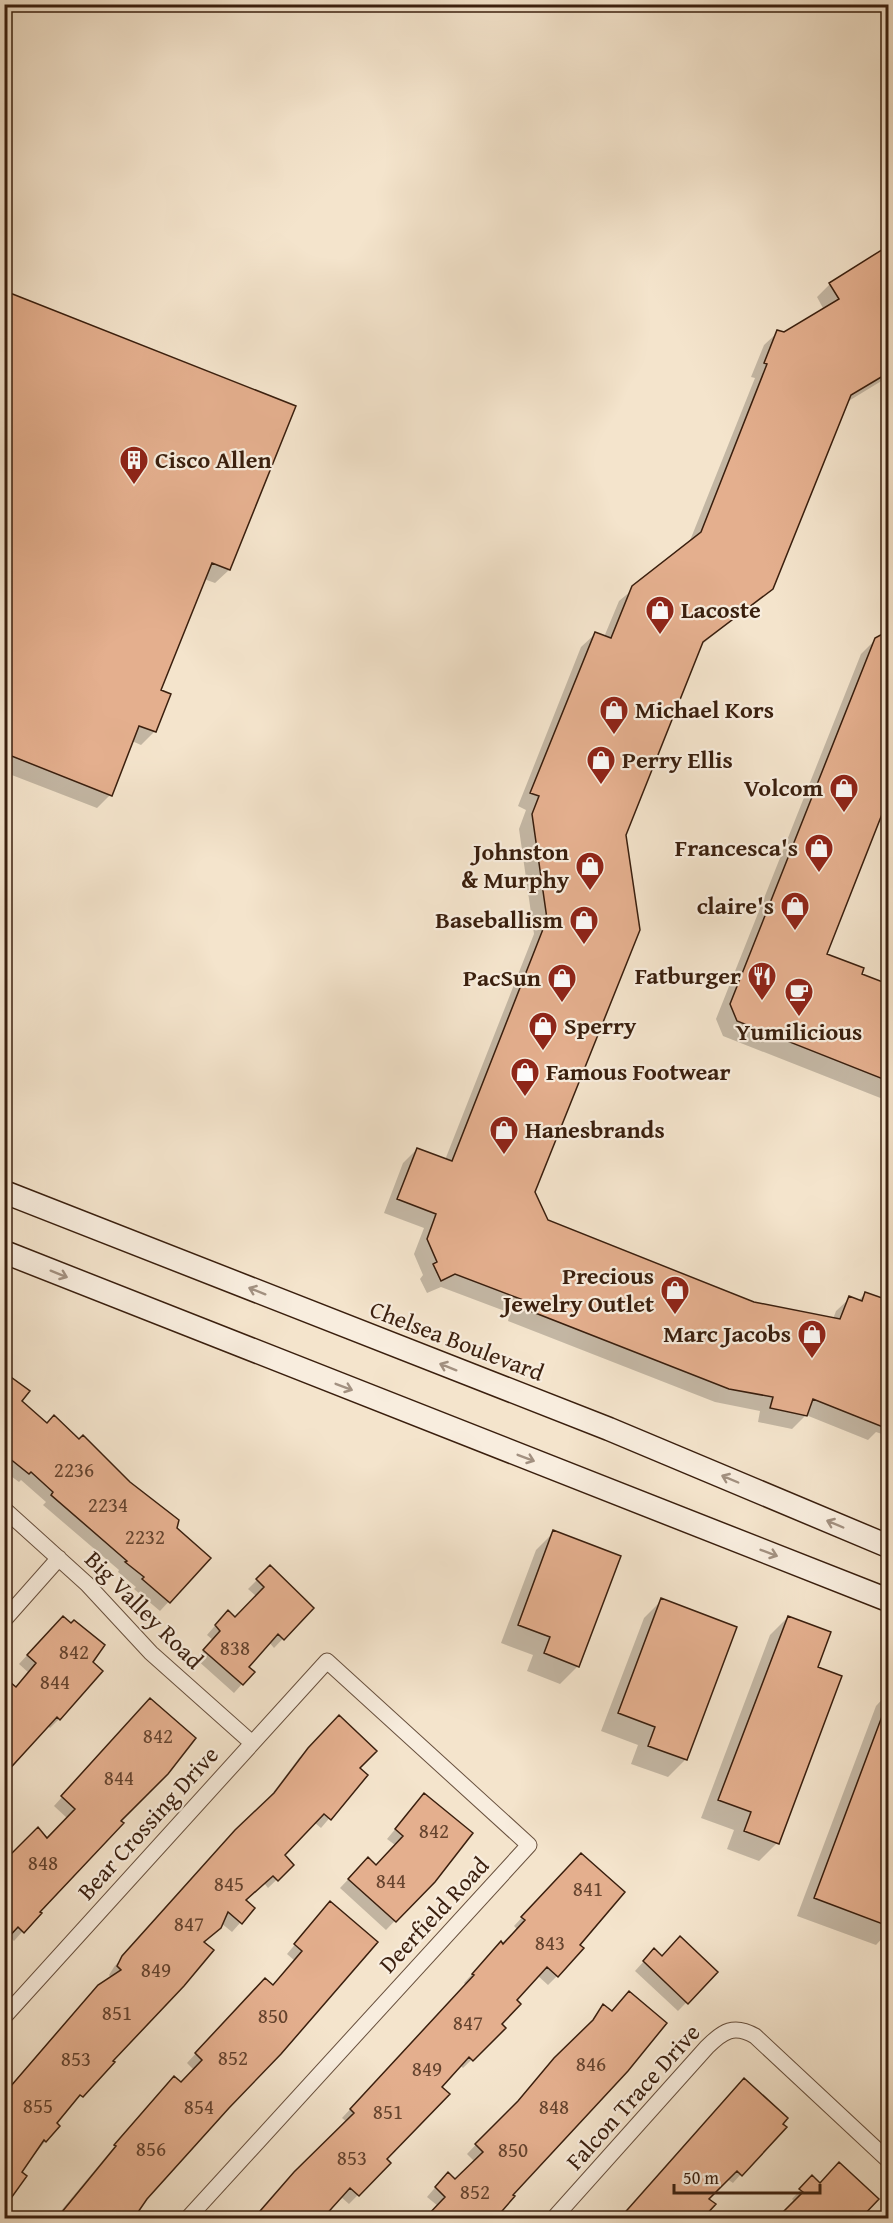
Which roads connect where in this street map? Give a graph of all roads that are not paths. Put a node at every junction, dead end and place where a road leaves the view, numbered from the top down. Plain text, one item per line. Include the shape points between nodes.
1 (4, 1192) edge
2 (4, 1252) edge
3 (4, 1509) edge
4 (888, 1546) edge
5 (59, 1558) junction
6 (888, 1600) edge
7 (4, 1620) edge
8 (327, 1661) joint
9 (252, 1743) junction
10 (4, 2017) edge
11 (888, 2160) edge
12 (189, 2218) edge
13 (554, 2218) edge

4 -> 1 main road, Chelsea Boulevard via 609,1429
2 -> 6 main road
3 - 5 street, Big Valley Road
5 - 7 street
5 - 9 street, Big Valley Road via 152,1653
8 - 9 street, Bear Crossing Drive
8 - 12 street, Deerfield Road via 529,1845
9 - 10 street, Bear Crossing Drive
11 - 13 street, Falcon Trace Drive via 755,2036 738,2028 725,2031 713,2041

